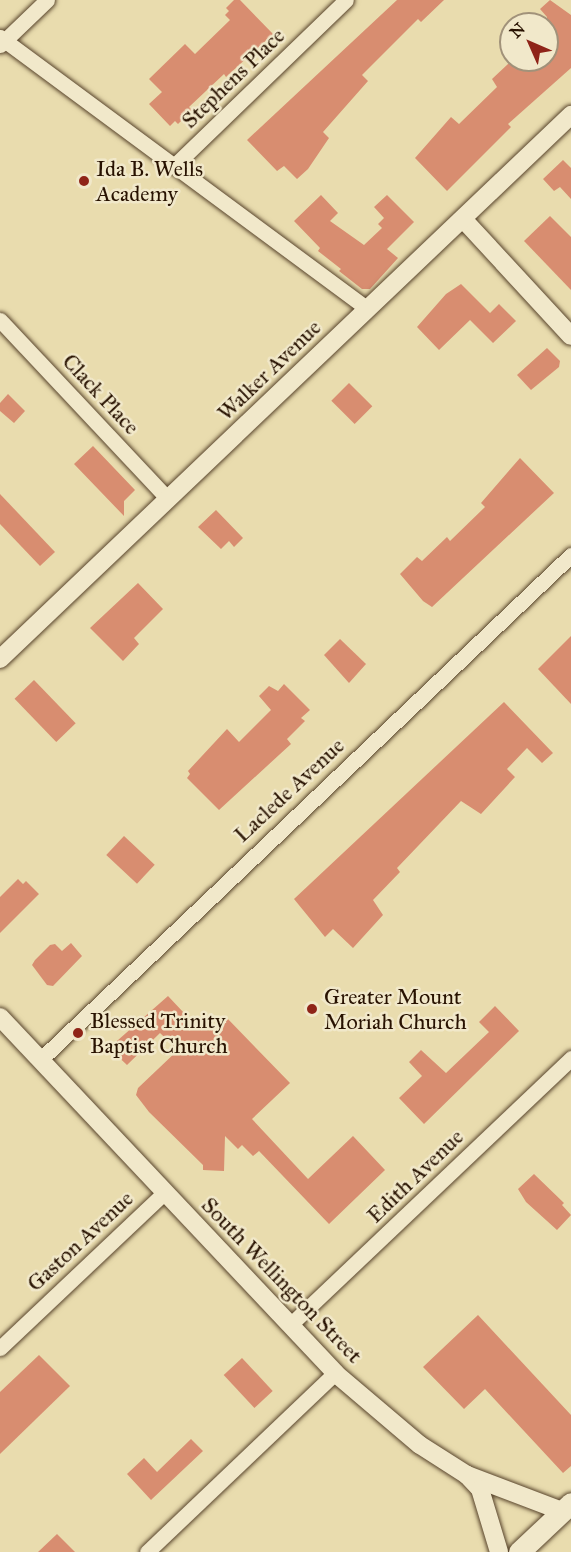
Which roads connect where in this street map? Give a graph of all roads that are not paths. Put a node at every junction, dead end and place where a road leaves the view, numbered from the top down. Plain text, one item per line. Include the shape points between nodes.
1 (47, 0) edge
2 (346, 0) edge
3 (1, 41) edge
4 (571, 115) edge
5 (176, 164) junction
6 (463, 219) junction
7 (367, 309) junction
8 (0, 320) edge
9 (571, 336) edge
10 (168, 499) junction
11 (571, 555) edge
12 (0, 659) edge
13 (0, 1017) edge
14 (571, 1058) edge
15 (40, 1060) junction
16 (165, 1192) junction
17 (290, 1325) junction
18 (0, 1348) edge
19 (335, 1373) junction
20 (467, 1474) junction
21 (568, 1511) edge
22 (147, 1552) edge
23 (498, 1552) edge
24 (519, 1552) edge

1 - 3 street
2 - 5 street, Stephens Place
3 - 5 street
4 - 6 street, Walker Avenue
5 - 7 street
6 - 7 street, Walker Avenue
6 - 9 street
7 - 10 street, Walker Avenue
8 - 10 street, Clack Place
10 - 12 street, Walker Avenue
11 - 15 street, Laclede Avenue
13 - 15 street, South Wellington Street
14 - 17 street, Edith Avenue
15 - 16 street, South Wellington Street
16 - 17 street, South Wellington Street
16 - 18 street, Gaston Avenue
17 - 19 street, South Wellington Street
19 - 20 street, South Wellington Street via 420,1445
19 - 22 street
20 - 21 street, South Wellington Street
20 - 23 street via 480,1489
21 - 24 main road

